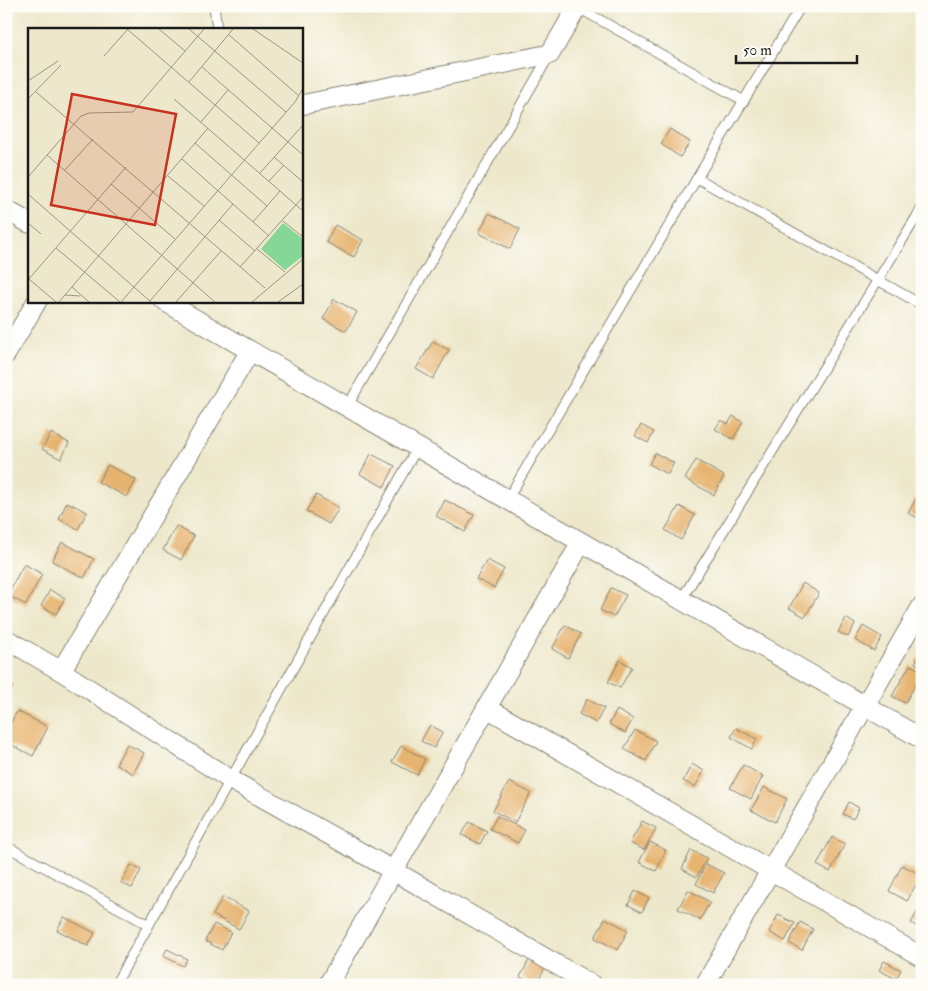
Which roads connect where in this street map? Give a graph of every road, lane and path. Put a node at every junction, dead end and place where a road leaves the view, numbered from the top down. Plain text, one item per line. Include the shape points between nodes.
1 (214, 6) edge
2 (801, 6) edge
3 (577, 7) edge
4 (217, 28) edge
5 (550, 54) junction
6 (744, 101) junction
7 (302, 105) edge
8 (697, 178) junction
9 (922, 208) edge
10 (6, 210) edge
11 (28, 222) edge
12 (878, 279) junction
13 (36, 302) edge
14 (166, 302) edge
15 (922, 304) edge
16 (250, 351) junction
17 (6, 354) edge
18 (346, 407) junction
19 (417, 448) junction
20 (507, 500) junction
21 (582, 542) junction
22 (682, 600) junction
23 (922, 606) edge
24 (6, 639) edge
25 (60, 671) junction
26 (864, 706) junction
27 (487, 708) junction
28 (922, 740) edge
29 (230, 780) junction
30 (6, 846) edge
31 (771, 870) junction
32 (394, 871) junction
33 (149, 925) junction
34 (922, 957) edge
35 (115, 985) edge
36 (328, 985) edge
37 (592, 985) edge
38 (705, 985) edge

1 - 4 lane
2 - 6 lane
3 - 5 street
3 - 6 lane
5 - 7 street
5 - 18 lane
6 - 8 lane
8 - 12 lane
8 - 20 lane
9 - 12 lane
10 - 11 street
12 - 15 lane
12 - 22 lane
13 - 17 street
14 - 16 street
16 - 18 street
16 - 25 street
18 - 19 street
19 - 20 street
19 - 29 lane
20 - 21 street
21 - 22 street
21 - 27 street
22 - 26 street
23 - 26 street
24 - 25 street
25 - 29 street
26 - 28 street
26 - 31 street
27 - 31 street
27 - 32 street
29 - 32 street
29 - 33 lane
30 - 33 lane
31 - 34 street
31 - 38 street
32 - 36 street
32 - 37 street
33 - 35 lane

